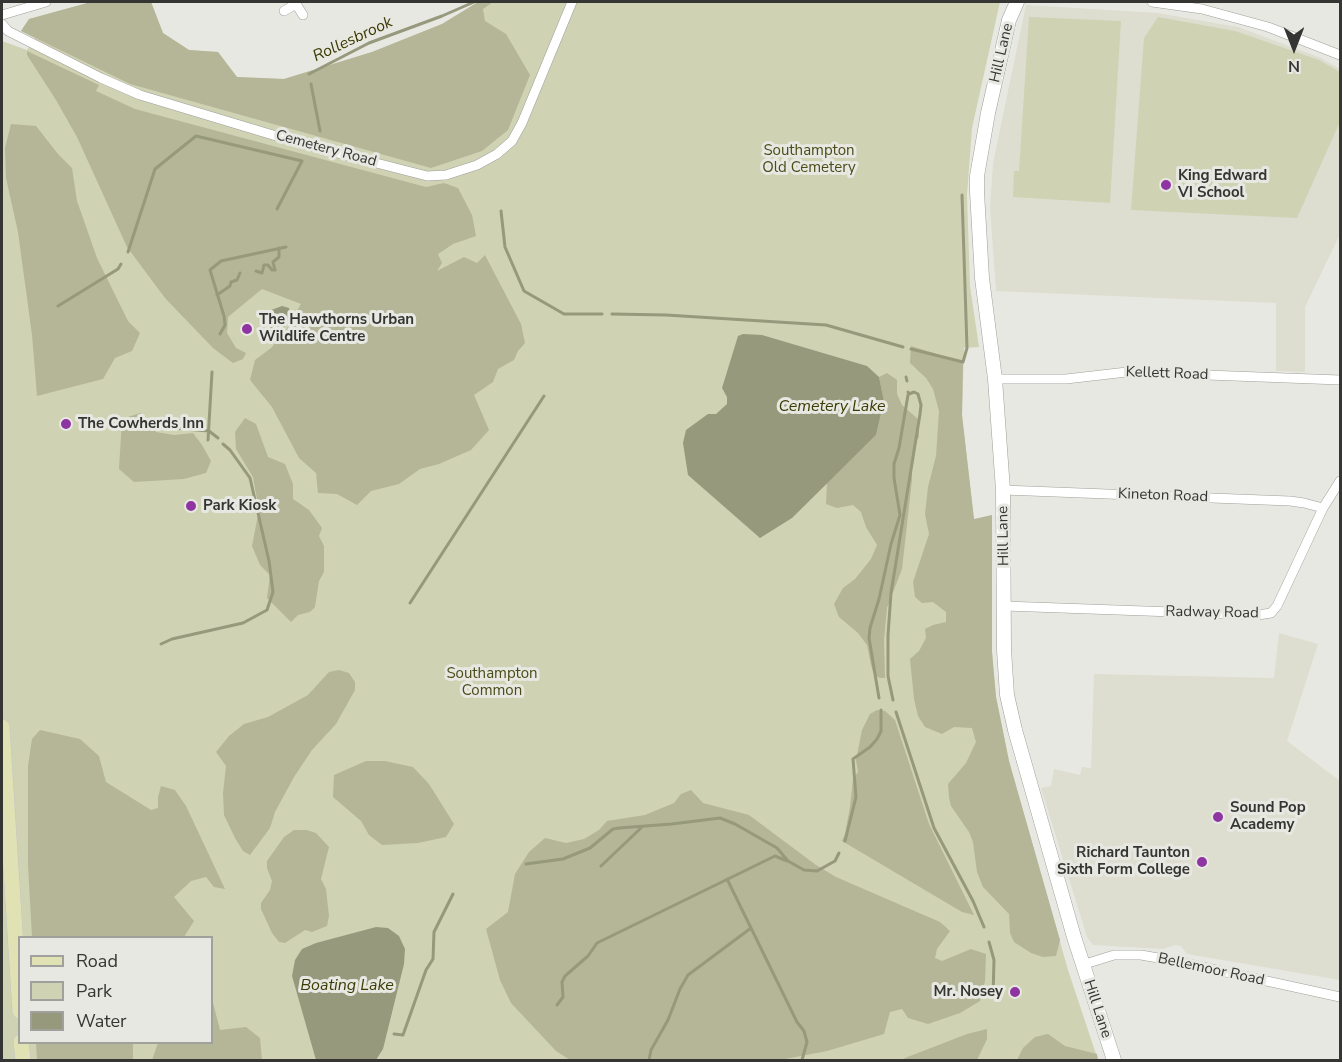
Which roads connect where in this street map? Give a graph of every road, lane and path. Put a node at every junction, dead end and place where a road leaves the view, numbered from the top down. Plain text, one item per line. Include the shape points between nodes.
1 (46, 2) edge
2 (572, 2) edge
3 (1017, 2) edge
4 (1152, 2) edge
5 (296, 3) edge
6 (284, 11) dead end
7 (2, 15) edge
8 (303, 15) dead end
9 (2, 24) edge
10 (1341, 55) edge
11 (995, 379) junction
12 (1341, 380) edge
13 (1341, 482) edge
14 (1002, 490) junction
15 (1323, 508) junction
16 (1004, 606) junction
17 (2, 727) edge
18 (1082, 965) junction
19 (18, 979) edge
20 (1341, 997) edge
21 (21, 1044) edge
22 (22, 1060) edge
23 (1114, 1060) edge

1 - 7 street
2 - 9 street, Cemetery Road via 512,141 477,165 446,175 427,176 306,146 140,95 70,63 8,31
3 - 11 street, Hill Lane via 998,66 977,176 982,278
4 - 10 street via 1202,9 1269,27
5 - 6 street
5 - 8 street
11 - 12 street, Kellett Road via 1066,379 1127,372
11 - 14 street, Hill Lane
13 - 15 street, Radway Road
14 - 15 street, Kineton Road via 1290,501
14 - 16 street, Hill Lane
15 - 16 street, Radway Road via 1277,606 1264,615
16 - 18 street, Hill Lane via 1011,715
17 - 19 main road
18 - 20 street, Bellemoor Road via 1114,956 1141,955
18 - 23 street, Hill Lane
21 - 22 main road

